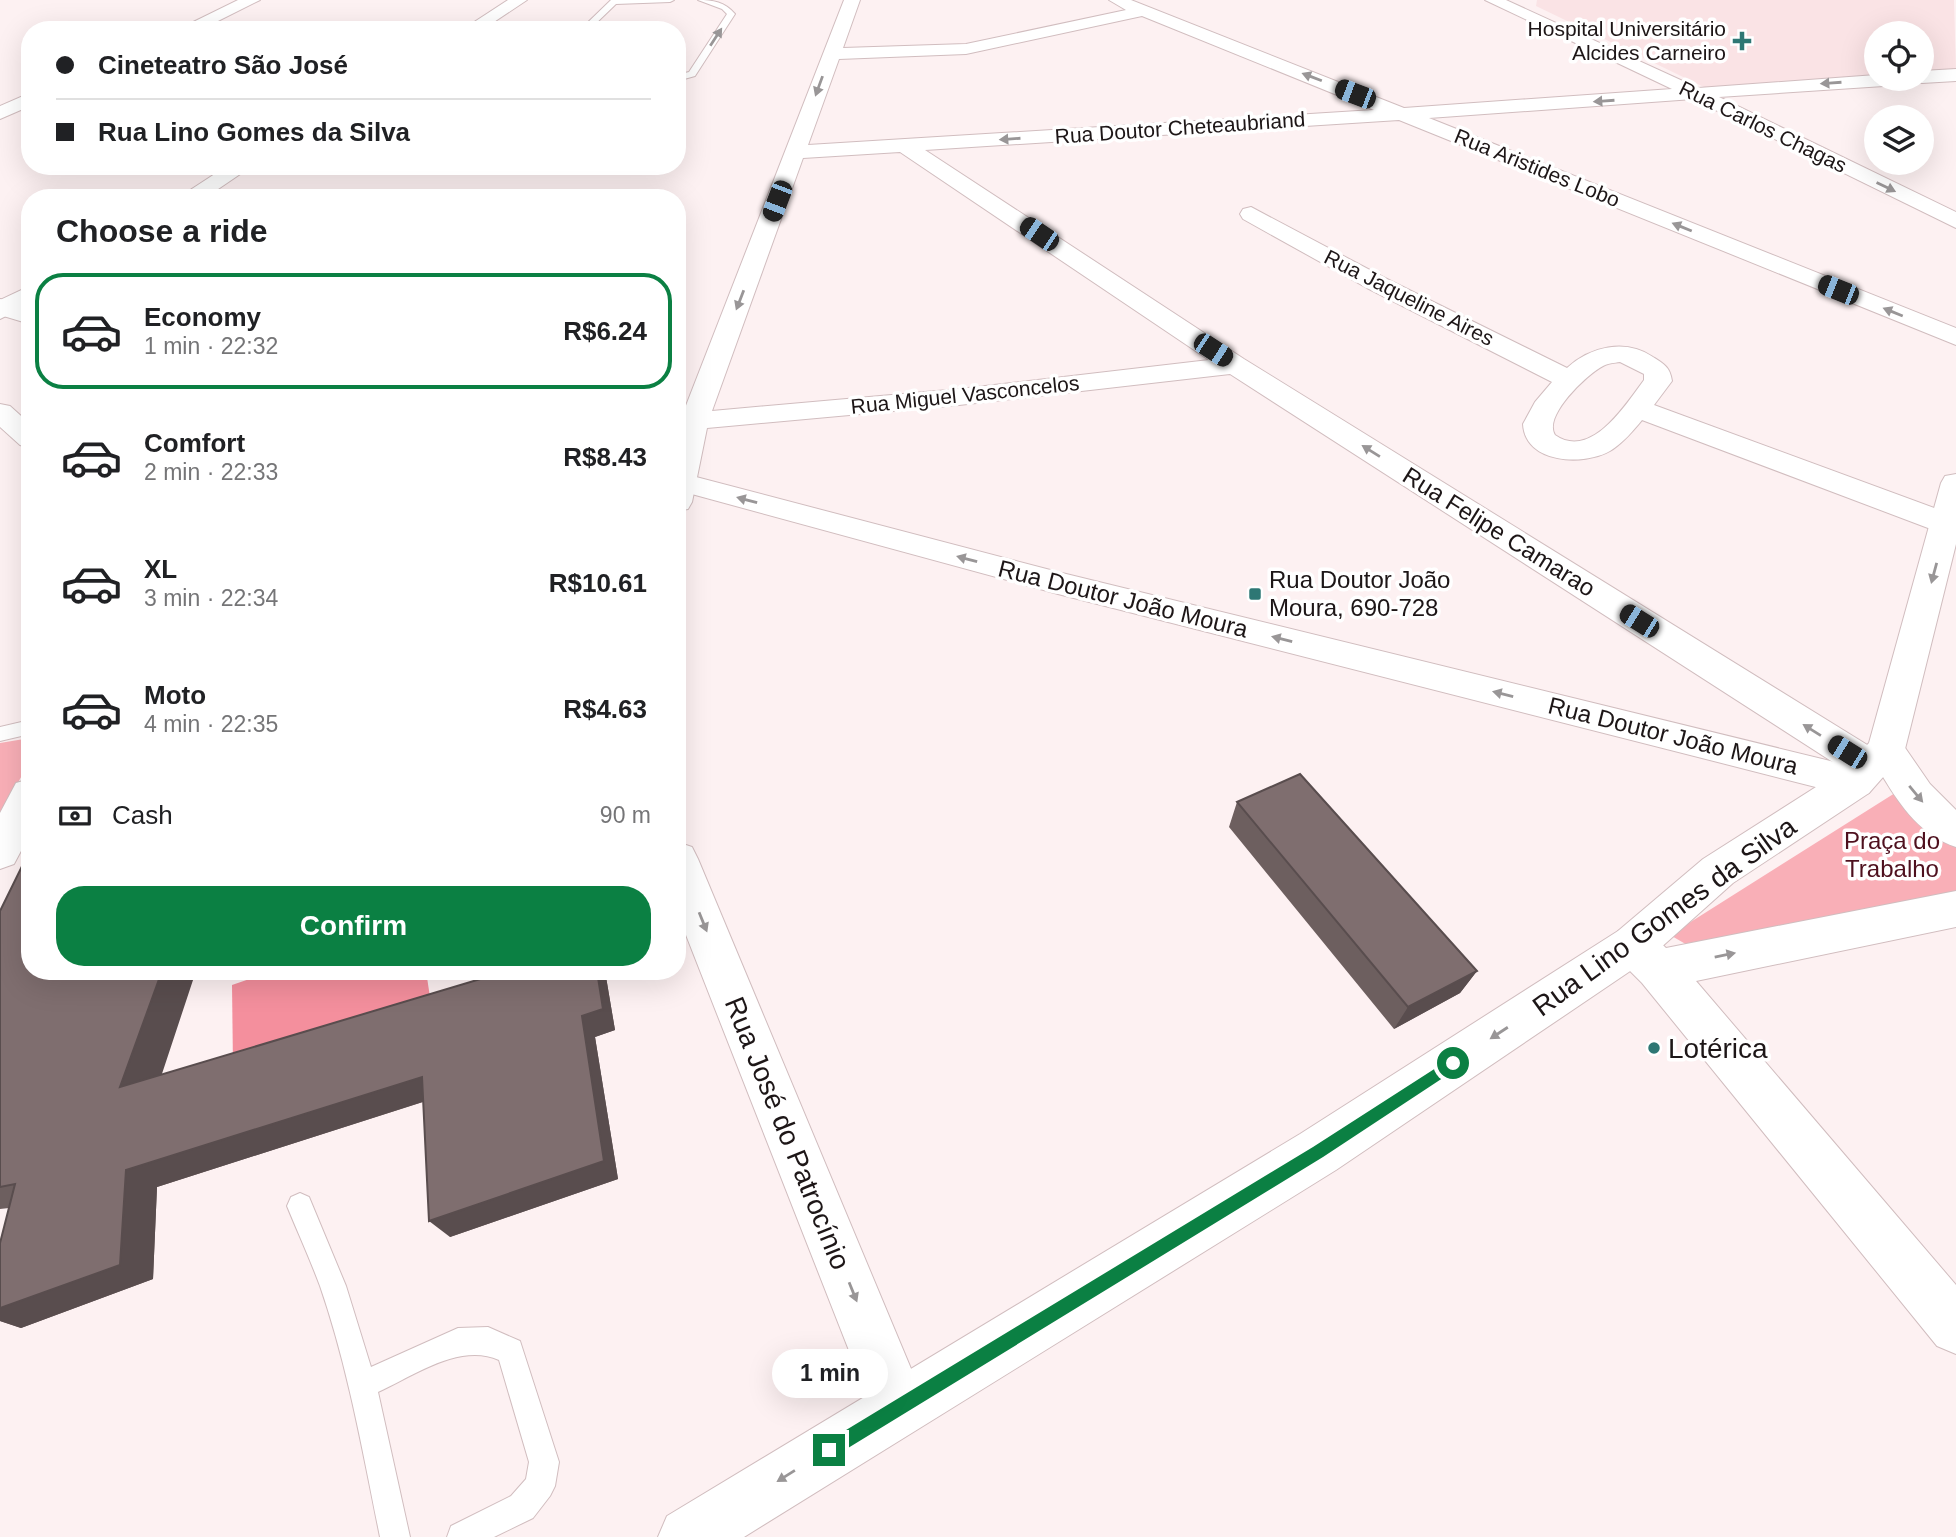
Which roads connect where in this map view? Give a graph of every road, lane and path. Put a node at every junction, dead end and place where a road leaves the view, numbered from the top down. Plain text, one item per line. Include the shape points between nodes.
1 (252, 0) edge
2 (519, 0) edge
3 (670, 0) edge
4 (702, 0) edge
5 (852, 0) edge
6 (1118, 0) edge
7 (1493, 0) edge
8 (1143, 11) junction
9 (205, 21) edge
10 (485, 21) edge
11 (594, 21) edge
12 (830, 54) junction
13 (1956, 75) edge
14 (686, 76) edge
15 (1934, 76) edge
16 (1864, 82) edge
17 (1697, 94) junction
18 (21, 104) edge
19 (0, 113) edge
20 (1406, 114) junction
21 (905, 146) junction
22 (795, 152) junction
23 (227, 175) edge
24 (204, 189) edge
25 (1251, 214) dead end
26 (1956, 221) edge
27 (21, 298) edge
28 (2, 309) edge
29 (21, 314) edge
30 (1956, 337) edge
31 (1235, 365) junction
32 (1569, 380) junction
33 (1639, 409) junction
34 (0, 412) edge
35 (694, 421) junction
36 (21, 431) edge
37 (686, 457) edge
38 (686, 490) edge
39 (1952, 508) edge
40 (21, 729) edge
41 (0, 734) edge
42 (1870, 766) junction
43 (21, 811) edge
44 (1956, 831) edge
45 (0, 852) edge
46 (686, 881) edge
47 (1956, 909) edge
48 (1645, 957) junction
49 (300, 1206) dead end
50 (1956, 1326) edge
51 (362, 1385) junction
52 (900, 1407) junction
53 (395, 1537) edge
54 (462, 1537) edge
55 (688, 1537) edge

1 - 9 street
2 - 10 street
3 - 11 lane via 614,2
14 -> 4 lane via 692,74 731,14
5 - 12 street
6 - 8 street, Rua Aristides Lobo
7 - 17 street, Rua Carlos Chagas
8 - 12 street via 966,50
20 -> 8 street, Rua Aristides Lobo
12 -> 22 street
13 - 15 street
16 -> 17 street, Rua Doutor Cheteaubriand
17 -> 20 street, Rua Doutor Cheteaubriand
17 -> 26 street, Rua Carlos Chagas
18 - 19 street
20 -> 21 street, Rua Doutor Cheteaubriand
30 -> 20 street, Rua Aristides Lobo
21 - 22 street, Rua Doutor Cheteaubriand
21 - 31 street, Rua Felipe Camarao
22 -> 35 street
23 - 24 street
25 - 32 street, Rua Jaqueline Aires
27 - 28 street
28 - 29 street
31 - 35 street, Rua Miguel Vasconcelos
42 -> 31 street, Rua Felipe Camarao
32 - 33 street via 1594,360 1620,355 1637,358 1657,371 1658,381
32 - 33 street via 1537,421 1538,433 1556,449 1569,453 1595,449
33 - 39 street
34 - 36 street
35 - 37 street
42 -> 38 street, Rua Doutor João Moura via 1058,583
39 -> 42 street
40 - 41 lane
42 -> 44 street via 1913,792
42 - 48 street, Rua Lino Gomes da Silva via 1718,871
43 - 45 street
46 -> 52 street, Rua José do Patrocínio
48 -> 47 street
48 - 50 street
48 -> 52 street, Rua Lino Gomes da Silva
49 - 51 lane via 323,1252
51 - 53 lane
51 - 54 lane via 458,1342 488,1341 510,1351 544,1462 540,1486 522,1507
52 -> 55 street, Rua Lino Gomes da Silva

